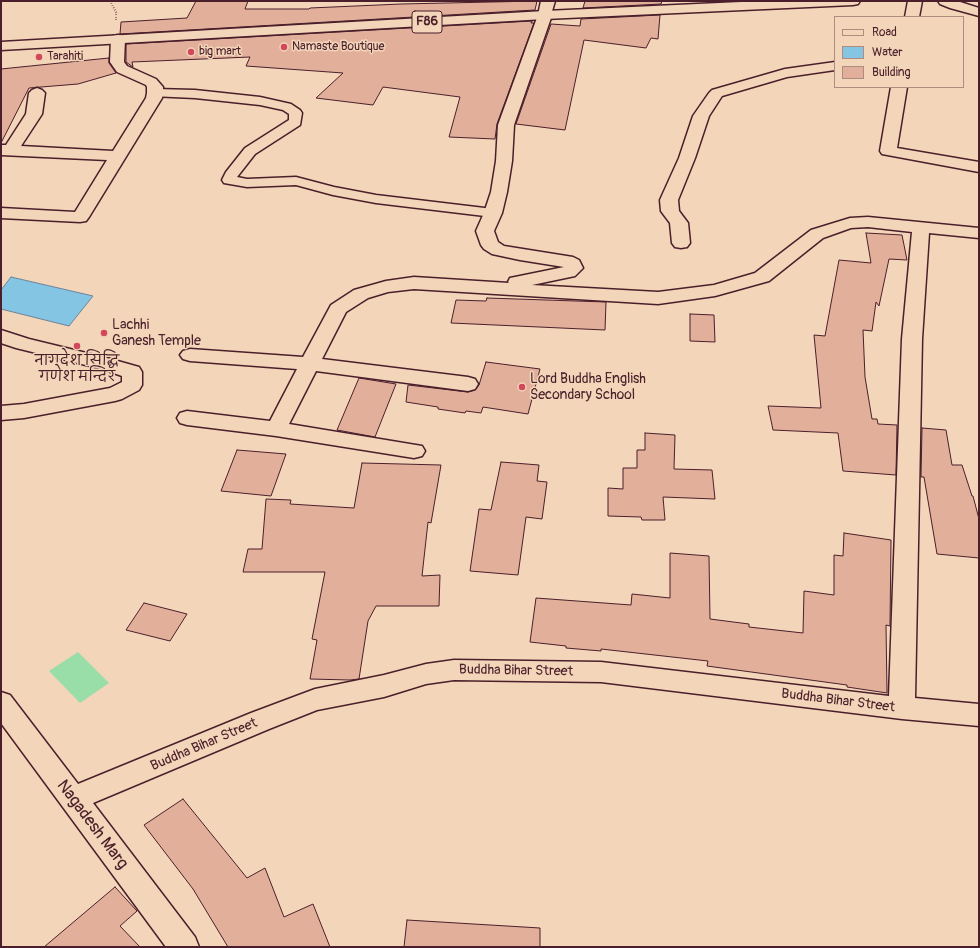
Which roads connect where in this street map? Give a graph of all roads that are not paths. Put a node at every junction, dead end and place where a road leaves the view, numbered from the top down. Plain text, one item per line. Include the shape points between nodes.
1 (853, 1) edge
2 (915, 1) edge
3 (945, 1) edge
4 (546, 8) edge
5 (979, 12) edge
6 (912, 16) edge
7 (118, 39) junction
8 (1, 46) edge
9 (834, 66) edge
10 (899, 88) edge
11 (37, 93) dead end
12 (155, 93) junction
13 (6, 150) edge
14 (118, 156) junction
15 (979, 167) edge
16 (1, 213) edge
17 (493, 213) junction
18 (921, 227) junction
19 (979, 233) edge
20 (680, 243) dead end
21 (466, 286) junction
22 (1, 336) edge
23 (190, 355) dead end
24 (309, 364) junction
25 (468, 384) dead end
26 (1, 413) edge
27 (187, 418) dead end
28 (276, 429) junction
29 (414, 451) dead end
30 (1, 704) edge
31 (902, 708) junction
32 (979, 715) edge
33 (73, 799) junction
34 (184, 947) edge

1 - 4 street, F86
2 - 6 street
3 - 5 street
4 - 7 street, F86
4 - 17 street via 506,125 504,161
7 - 8 street, F86
7 - 12 street via 117,62 122,69 151,82 155,87
9 - 20 street via 785,72 714,96 701,116 669,200 670,211 679,223
10 - 15 street via 888,151
11 - 13 street via 34,114
12 - 14 street
12 - 17 lane via 202,94 260,101 287,107 296,113 295,122 250,151 229,180 247,183 296,181 376,199
13 - 14 street
14 - 16 street via 80,217
17 - 21 street via 484,231 490,246 520,255 567,261 573,264 574,268 569,272 522,281
18 - 19 street
18 - 21 street via 868,222 836,227 817,234 762,277 742,284 681,296 658,298
18 - 31 street via 912,339
21 - 24 street via 414,283 361,294 338,309
22 - 26 street via 132,372 132,385 115,394
23 - 24 street
24 - 25 street
24 - 28 street
27 - 28 street
28 - 29 street
30 - 33 street, Nagadesh Marg
31 - 32 street, Buddha Bihar Street
31 - 33 street, Buddha Bihar Street via 602,672 454,670 315,700
33 - 34 street, Nagadesh Marg

